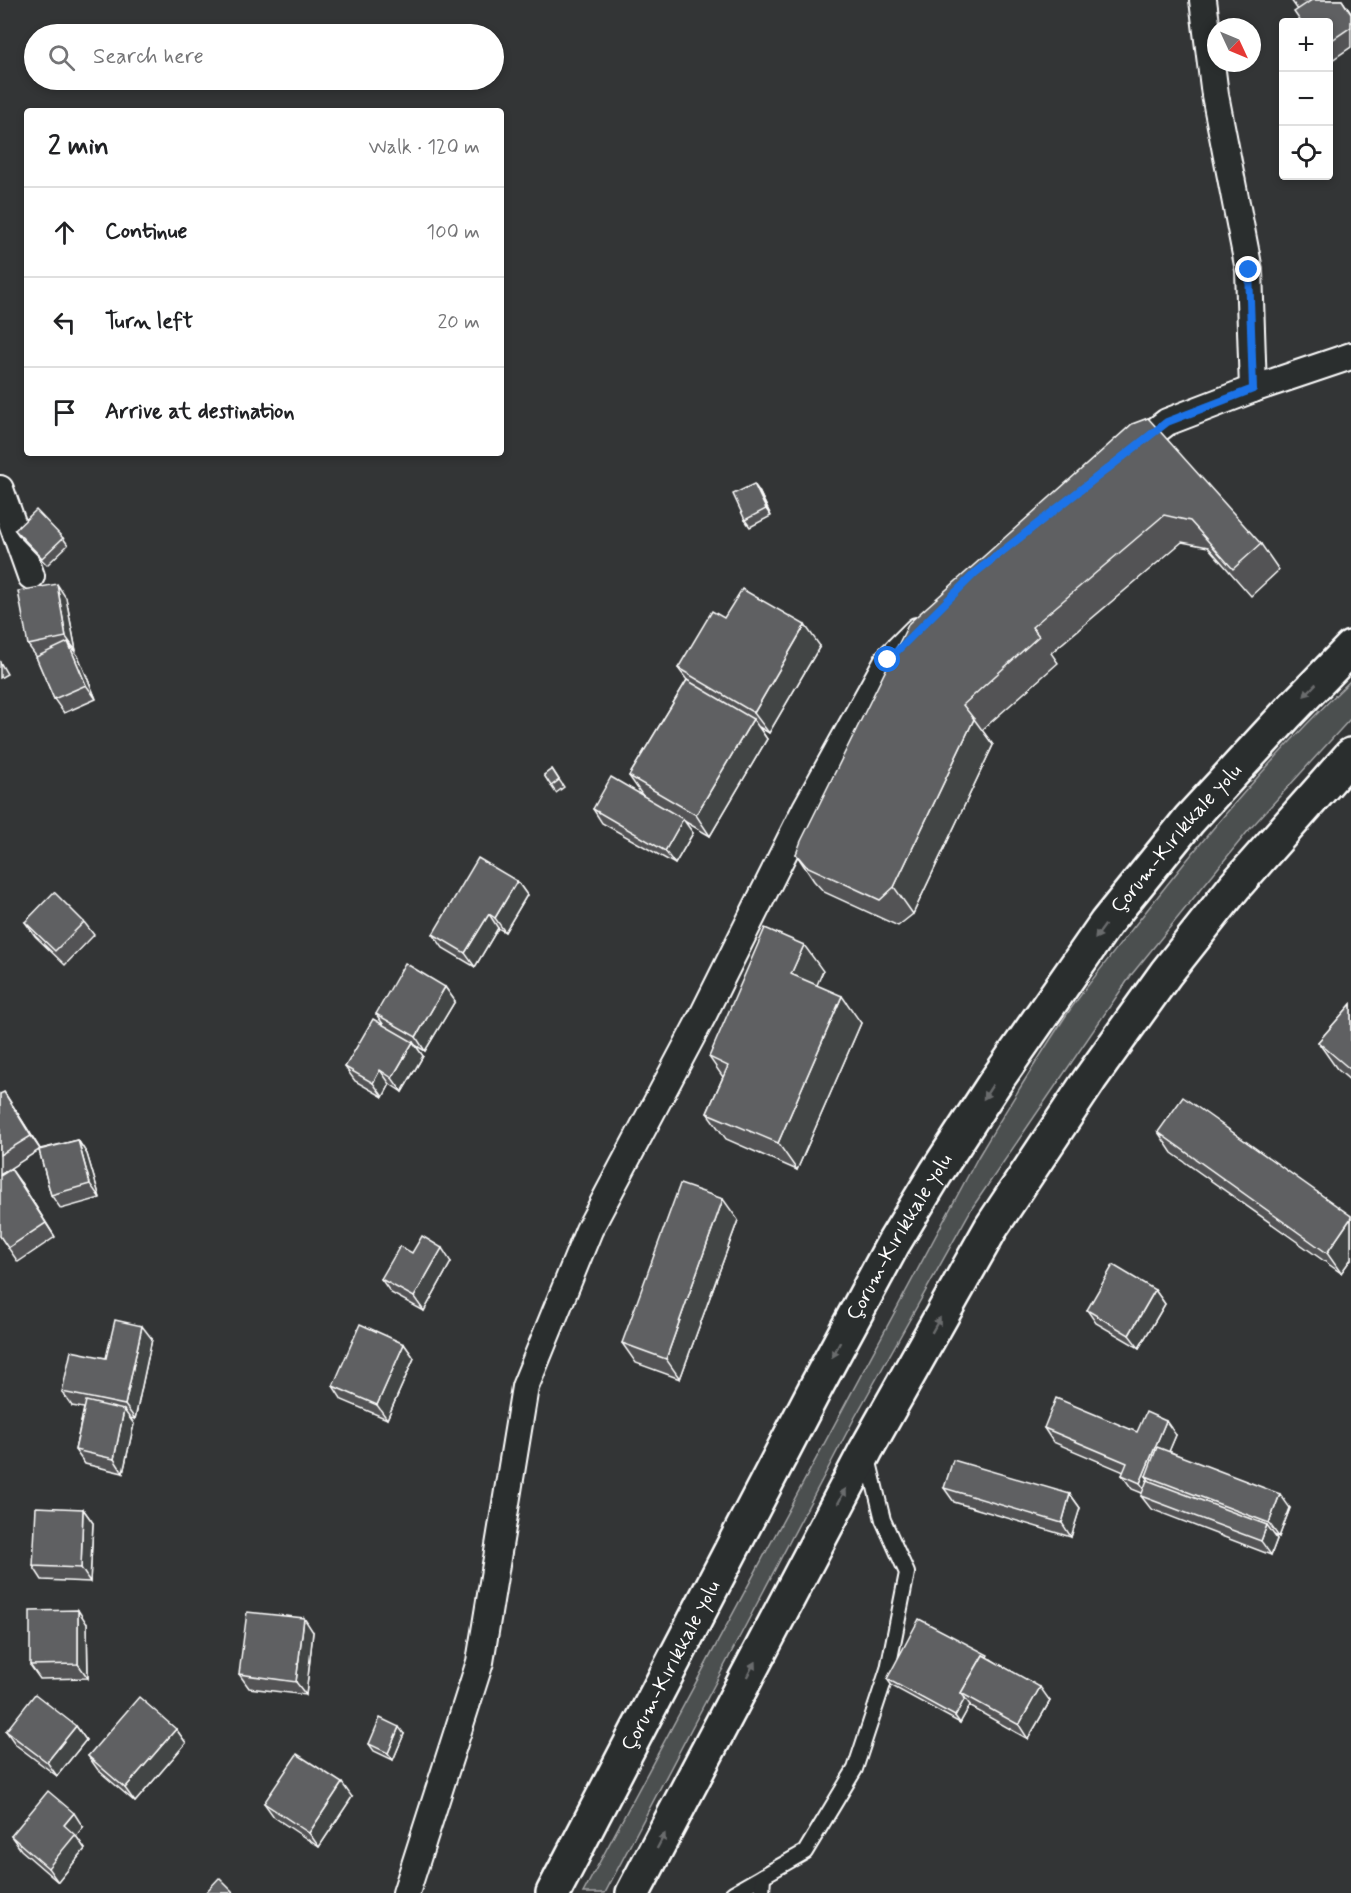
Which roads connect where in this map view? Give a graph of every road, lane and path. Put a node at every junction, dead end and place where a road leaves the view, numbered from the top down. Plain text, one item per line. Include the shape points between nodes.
1 (1203, 0) edge
2 (1351, 356) edge
3 (1253, 389) junction
4 (1114, 463) edge
5 (0, 489) edge
6 (31, 576) dead end
7 (936, 612) edge
8 (1351, 648) edge
9 (1351, 754) edge
10 (866, 1450) junction
11 (763, 1876) junction
12 (406, 1893) edge
13 (552, 1893) edge
14 (633, 1893) edge
15 (733, 1893) edge
16 (762, 1893) edge

1 - 3 street via 1215,95 1249,270
2 - 3 street
3 - 4 street via 1167,422
5 - 6 street
7 - 12 street via 888,660 806,808 703,1015 589,1230 525,1387 480,1662
8 -> 13 highway, Çorum-Kırıkkale yolu via 1189,820 1106,923 936,1173 816,1388
10 -> 9 highway via 991,1228 1090,1079 1235,886
10 - 11 lane via 883,1520 907,1573 888,1669 855,1769 805,1852
14 -> 10 highway
11 - 15 lane
11 - 16 lane

